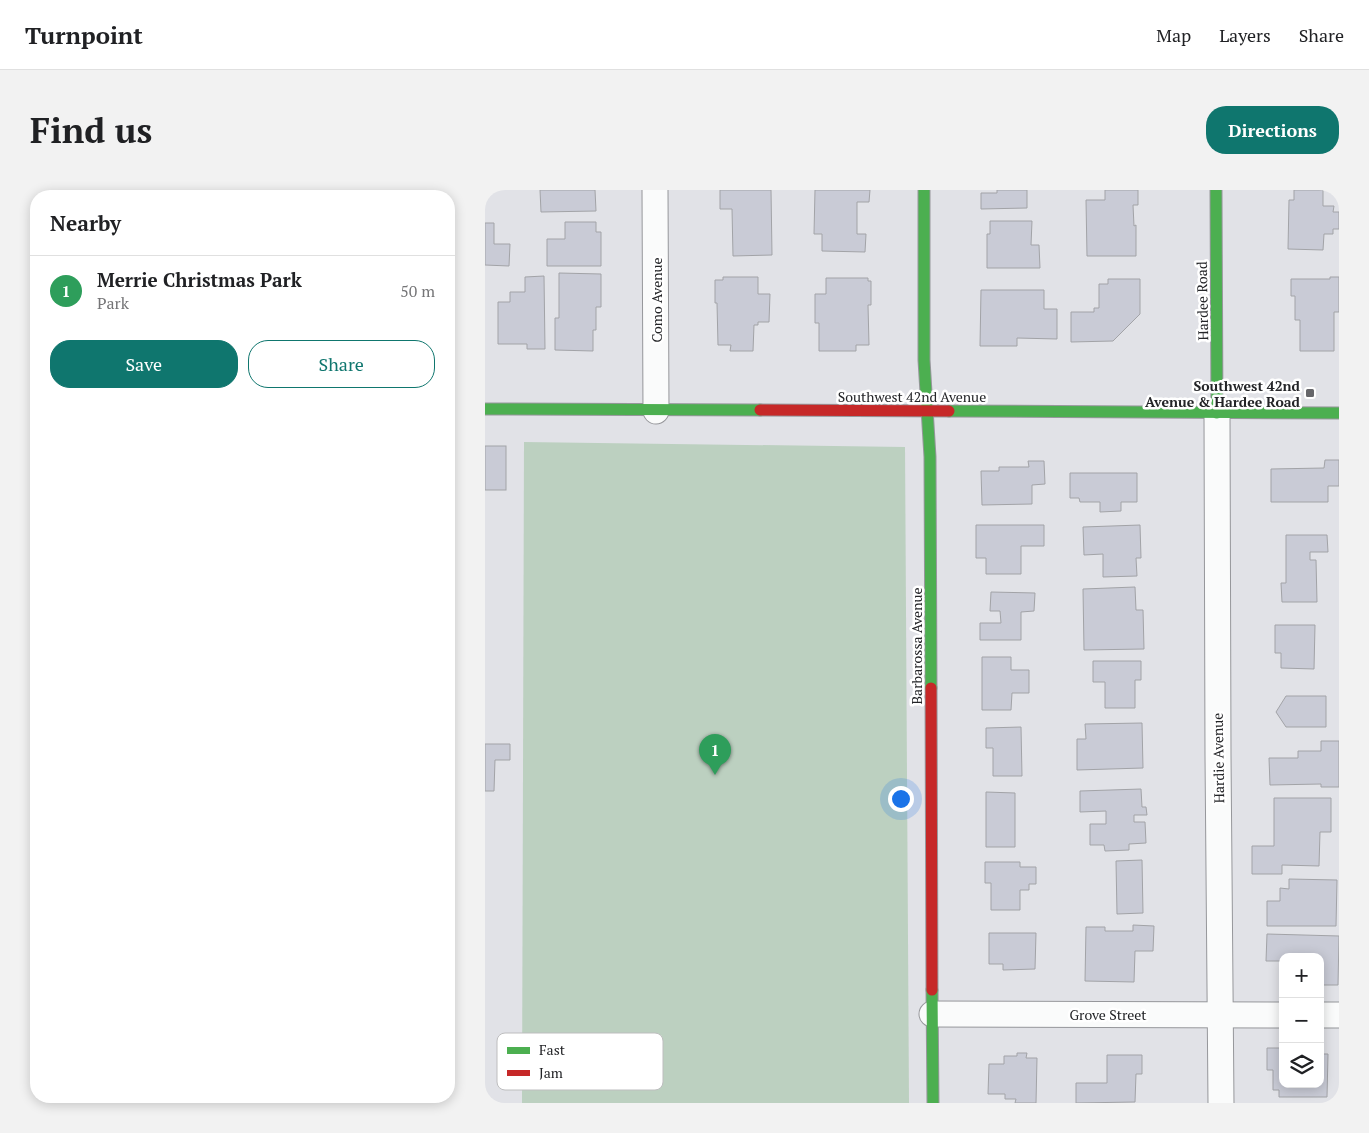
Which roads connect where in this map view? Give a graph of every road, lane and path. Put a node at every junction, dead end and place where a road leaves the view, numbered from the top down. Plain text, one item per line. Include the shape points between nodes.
1 (655, 190) edge
2 (924, 190) edge
3 (1215, 190) edge
4 (485, 409) edge
5 (656, 411) junction
6 (927, 412) junction
7 (1217, 412) junction
8 (1339, 413) edge
9 (933, 1014) junction
10 (1220, 1014) junction
11 (1279, 1015) edge
12 (1324, 1015) edge
13 (1339, 1015) edge
14 (933, 1103) edge
15 (1221, 1103) edge

1 - 5 street, Como Avenue
2 - 6 street, Barbarossa Avenue
3 - 7 street, Hardee Road
4 - 5 street, Southwest 42nd Avenue
5 - 6 street, Southwest 42nd Avenue
6 - 7 street, Southwest 42nd Avenue
6 - 9 street, Barbarossa Avenue via 930,457
7 - 8 street, Southwest 42nd Avenue
7 - 10 street, Hardie Avenue
9 - 10 street, Grove Street
9 - 14 street, Barbarossa Avenue
10 - 11 street, Grove Street
10 - 15 street, Hardie Avenue
12 - 13 street

